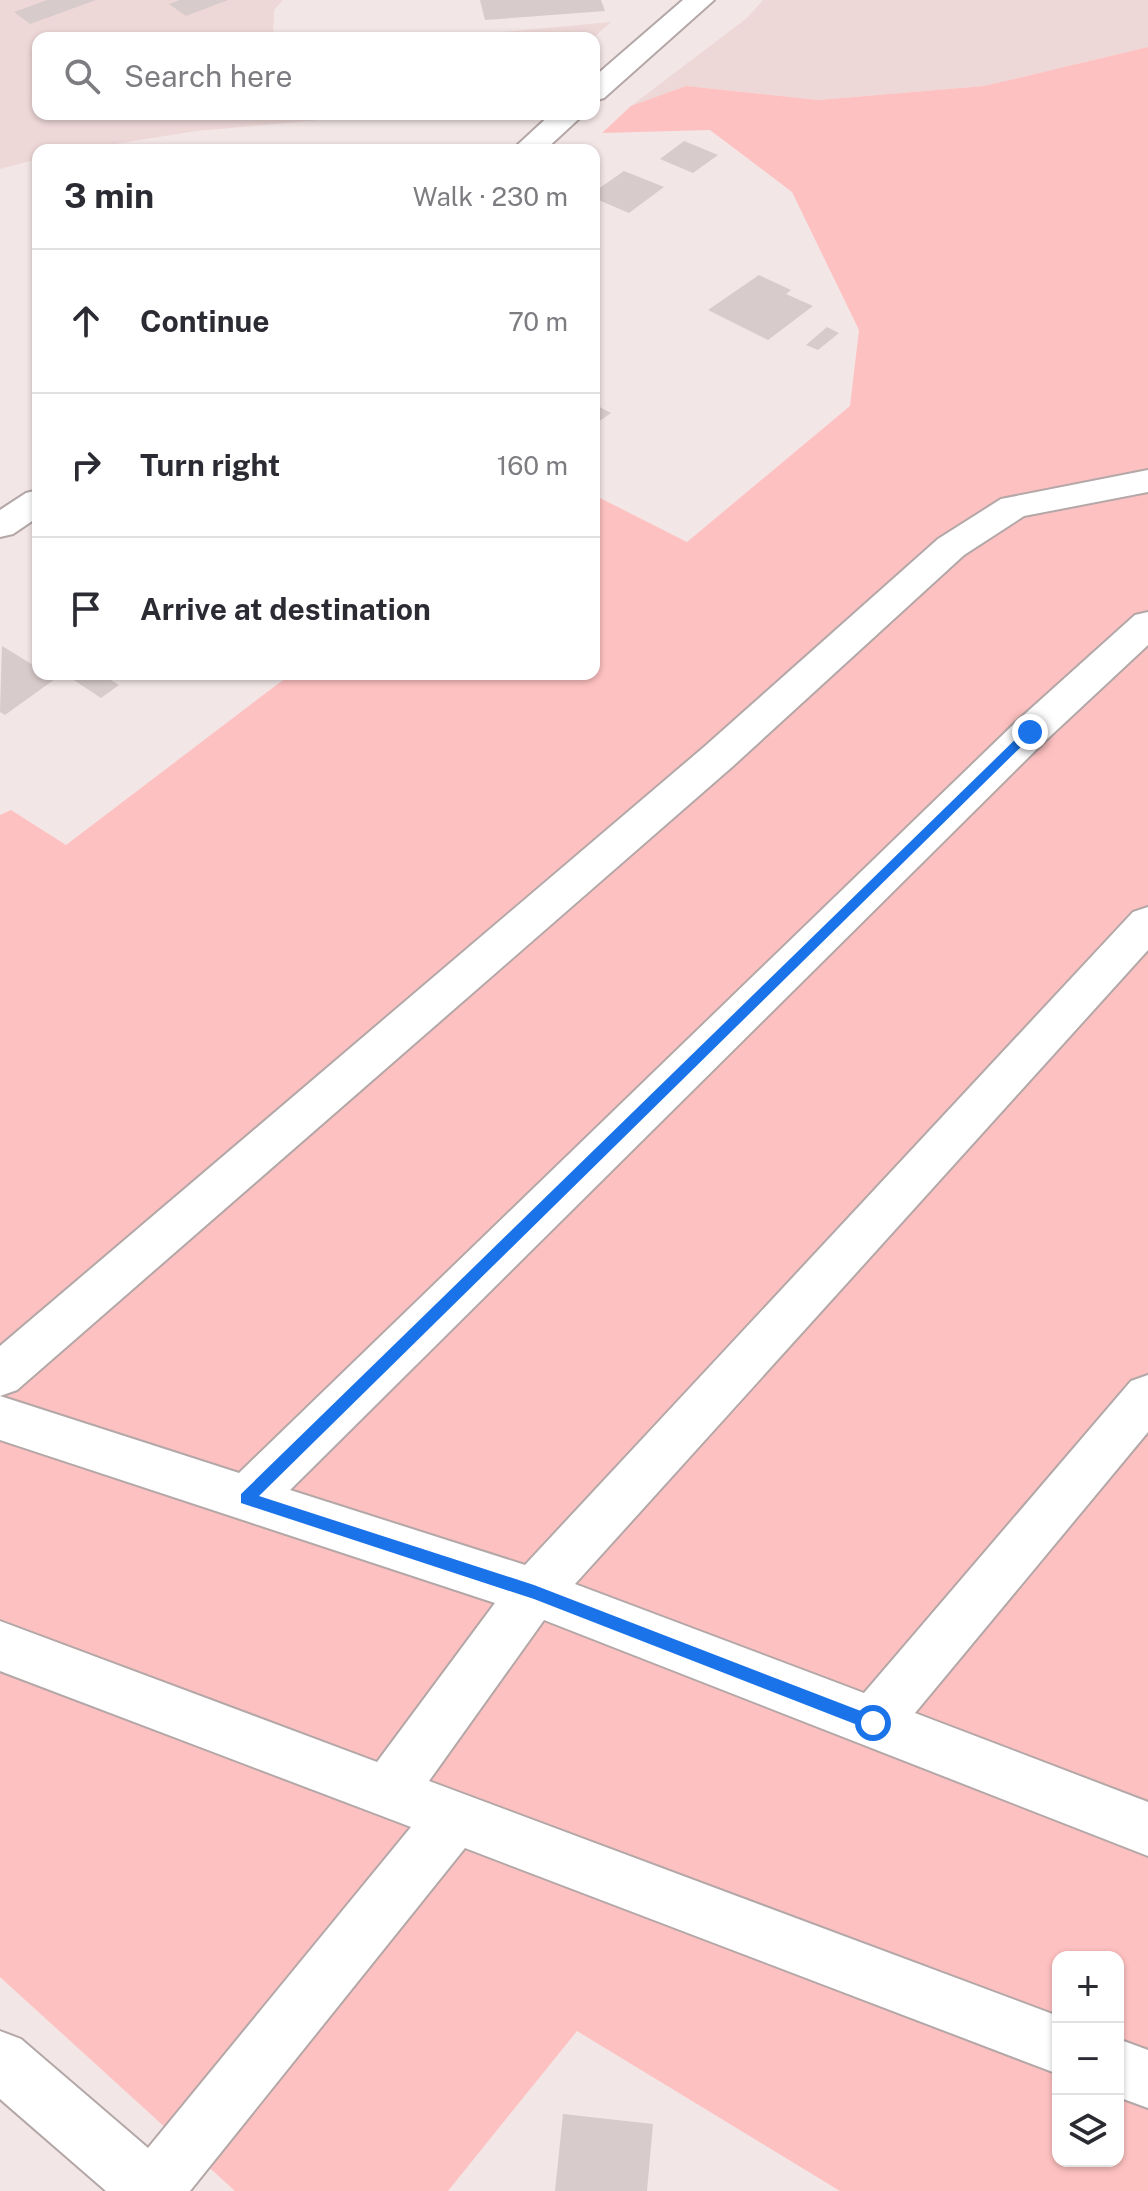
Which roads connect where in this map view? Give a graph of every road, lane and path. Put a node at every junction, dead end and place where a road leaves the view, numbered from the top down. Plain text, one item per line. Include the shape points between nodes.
1 (697, 0) edge
2 (600, 87) edge
3 (562, 120) edge
4 (534, 144) edge
5 (1148, 481) edge
6 (32, 505) edge
7 (0, 526) edge
8 (1148, 624) edge
9 (1148, 923) edge
10 (0, 1375) edge
11 (1148, 1396) edge
12 (0, 1418) edge
13 (247, 1499) junction
14 (534, 1592) junction
15 (0, 1646) edge
16 (873, 1723) junction
17 (387, 1793) junction
18 (454, 1818) junction
19 (1148, 1829) edge
20 (1052, 2043) edge
21 (0, 2060) edge
22 (1124, 2070) edge
23 (1148, 2079) edge
24 (152, 2191) edge

1 - 2 street
3 - 4 street
5 - 10 street via 1013,507 951,547 718,757
6 - 7 street
8 - 13 street via 1030,732
9 - 14 street
11 - 16 street
12 - 13 street
13 - 14 street
14 - 16 street
14 - 17 street
15 - 17 street
16 - 19 street
17 - 18 street
18 - 20 street
18 - 24 street
21 - 24 street
22 - 23 street

